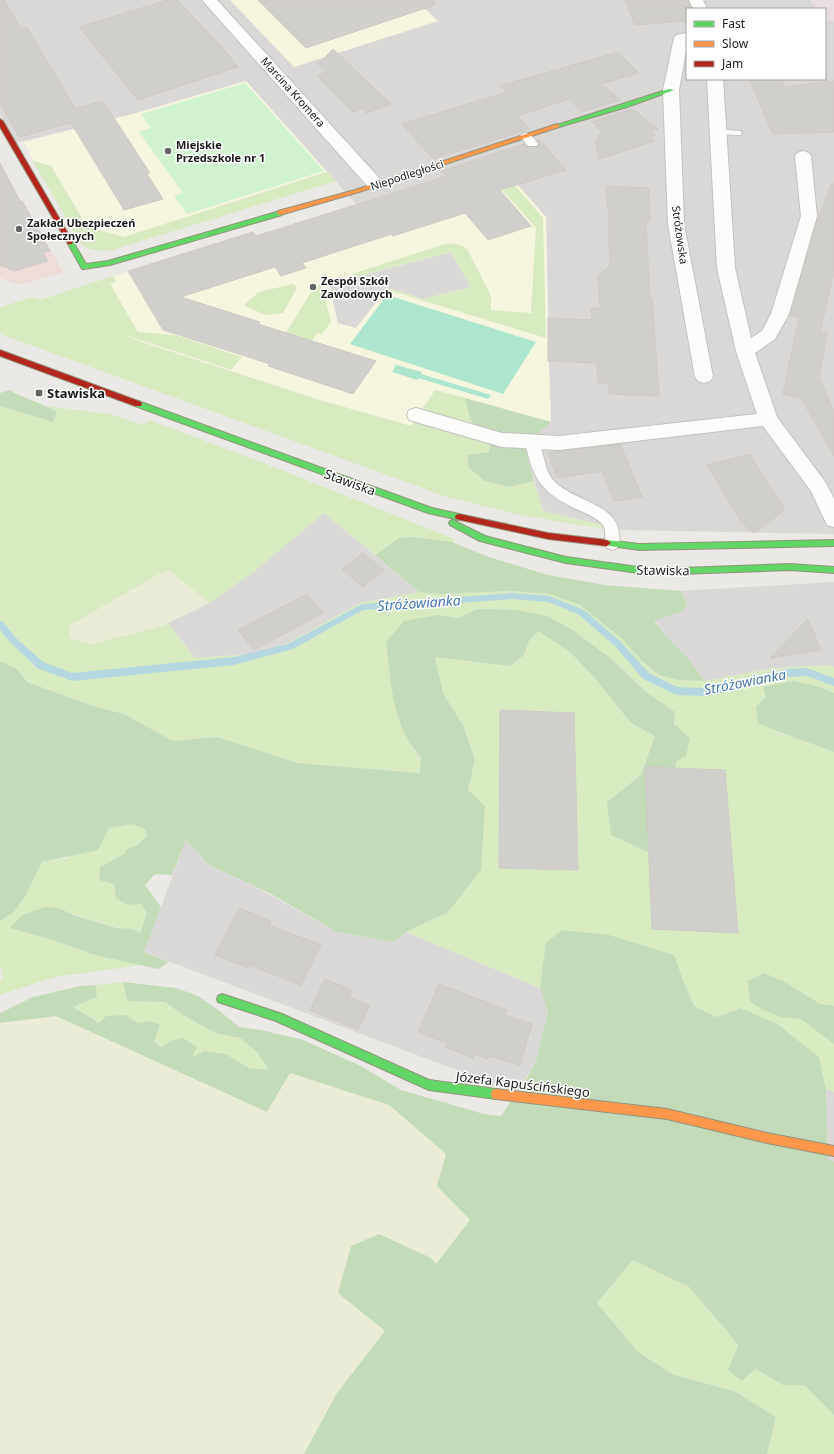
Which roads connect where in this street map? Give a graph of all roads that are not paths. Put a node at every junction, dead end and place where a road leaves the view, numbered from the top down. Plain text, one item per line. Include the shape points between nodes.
1 (209, 0) edge
2 (686, 37) edge
3 (715, 80) edge
4 (671, 90) junction
5 (0, 121) edge
6 (717, 132) junction
7 (736, 133) dead end
8 (804, 156) dead end
9 (376, 185) junction
10 (746, 350) junction
11 (0, 352) edge
12 (704, 378) dead end
13 (416, 415) dead end
14 (768, 419) junction
15 (532, 442) junction
16 (431, 511) junction
17 (834, 520) edge
18 (834, 531) edge
19 (834, 543) edge
20 (612, 544) junction
21 (834, 547) edge
22 (834, 570) edge
23 (222, 999) dead end
24 (834, 1151) edge

1 - 9 street, Marcina Kromera
2 - 4 street via 681,38
3 - 6 street
4 - 9 street, Niepodległości via 529,140
4 - 12 street, Stróżowska via 676,224
5 - 9 street, Niepodległości via 84,267 108,263
6 - 7 lane
6 - 10 street via 726,268
8 - 10 street via 809,216 780,314 769,334
10 - 14 street
11 - 16 street, Stawiska
13 - 15 street via 502,440
14 - 15 street via 559,443
14 - 17 street via 819,488
15 - 20 lane via 536,462 548,484 562,496 609,522 612,529
16 - 20 street, Stawiska via 548,536
16 - 22 street, Stawiska via 483,539 566,560 653,572 790,567
18 - 19 street
19 - 20 street, Stawiska via 690,547
19 - 21 street
23 - 24 street, Józefa Kapuścińskiego via 278,1017 429,1086 667,1114

